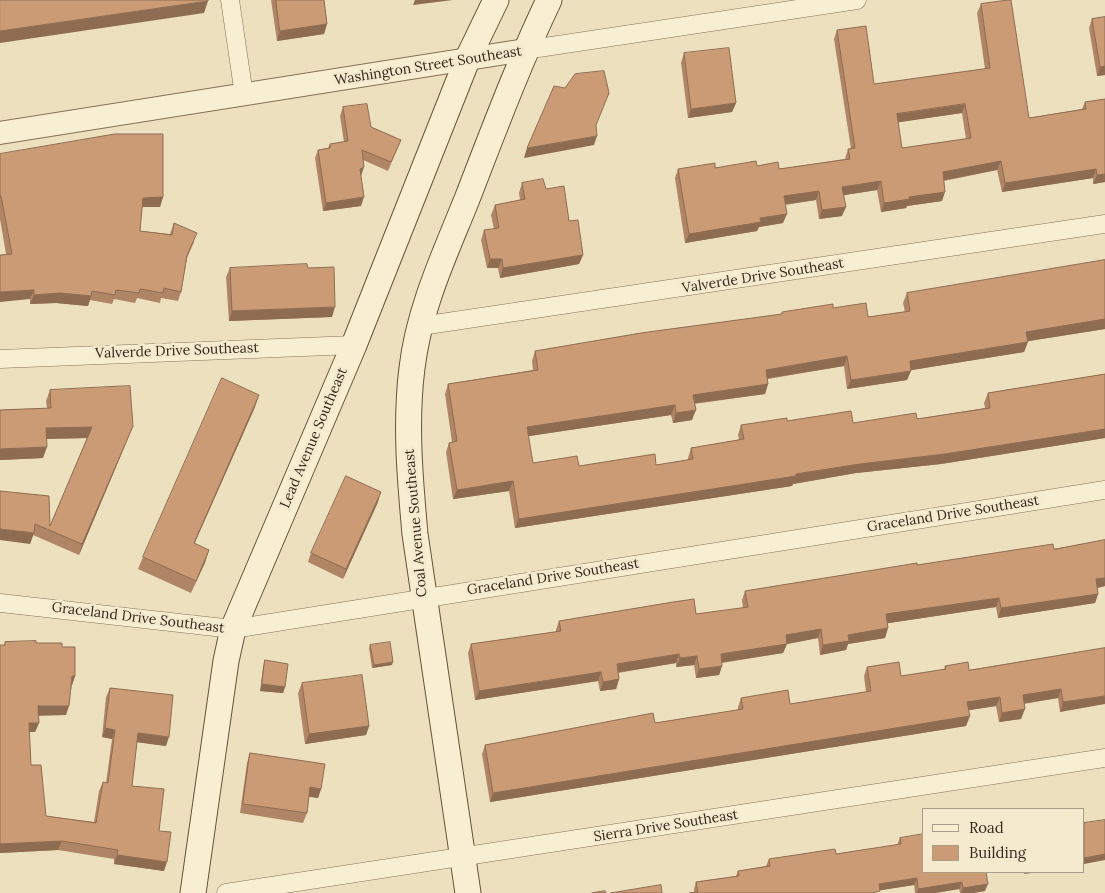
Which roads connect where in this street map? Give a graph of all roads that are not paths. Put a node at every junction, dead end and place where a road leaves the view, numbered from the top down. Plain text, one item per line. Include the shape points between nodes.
1 (230, 0) edge
2 (496, 0) edge
3 (549, 0) edge
4 (857, 0) edge
5 (525, 50) junction
6 (467, 60) junction
7 (244, 95) junction
8 (0, 133) edge
9 (1105, 224) edge
10 (421, 326) junction
11 (354, 345) junction
12 (0, 359) edge
13 (1105, 490) edge
14 (423, 598) junction
15 (0, 603) edge
16 (233, 629) junction
17 (1105, 758) edge
18 (462, 857) junction
19 (193, 893) edge
20 (226, 893) edge
21 (468, 893) edge

1 - 7 street
2 - 6 main road, Lead Avenue Southeast
3 - 5 main road
4 - 5 street, Washington Street Southeast
5 - 6 street, Washington Street Southeast
5 - 10 main road, Coal Avenue Southeast via 434,280
6 - 7 street, Washington Street Southeast
6 - 11 main road, Lead Avenue Southeast
7 - 8 street, Washington Street Southeast
9 - 10 street, Valverde Drive Southeast
10 - 14 main road, Coal Avenue Southeast via 412,367 409,465
11 - 12 street, Valverde Drive Southeast
11 - 16 main road, Lead Avenue Southeast
13 - 14 street, Graceland Drive Southeast
14 - 16 street, Graceland Drive Southeast
14 - 18 main road, Coal Avenue Southeast
15 - 16 street, Graceland Drive Southeast
16 - 19 main road, Lead Avenue Southeast
17 - 18 street, Sierra Drive Southeast
18 - 20 street, Sierra Drive Southeast
18 - 21 main road, Coal Avenue Southeast

